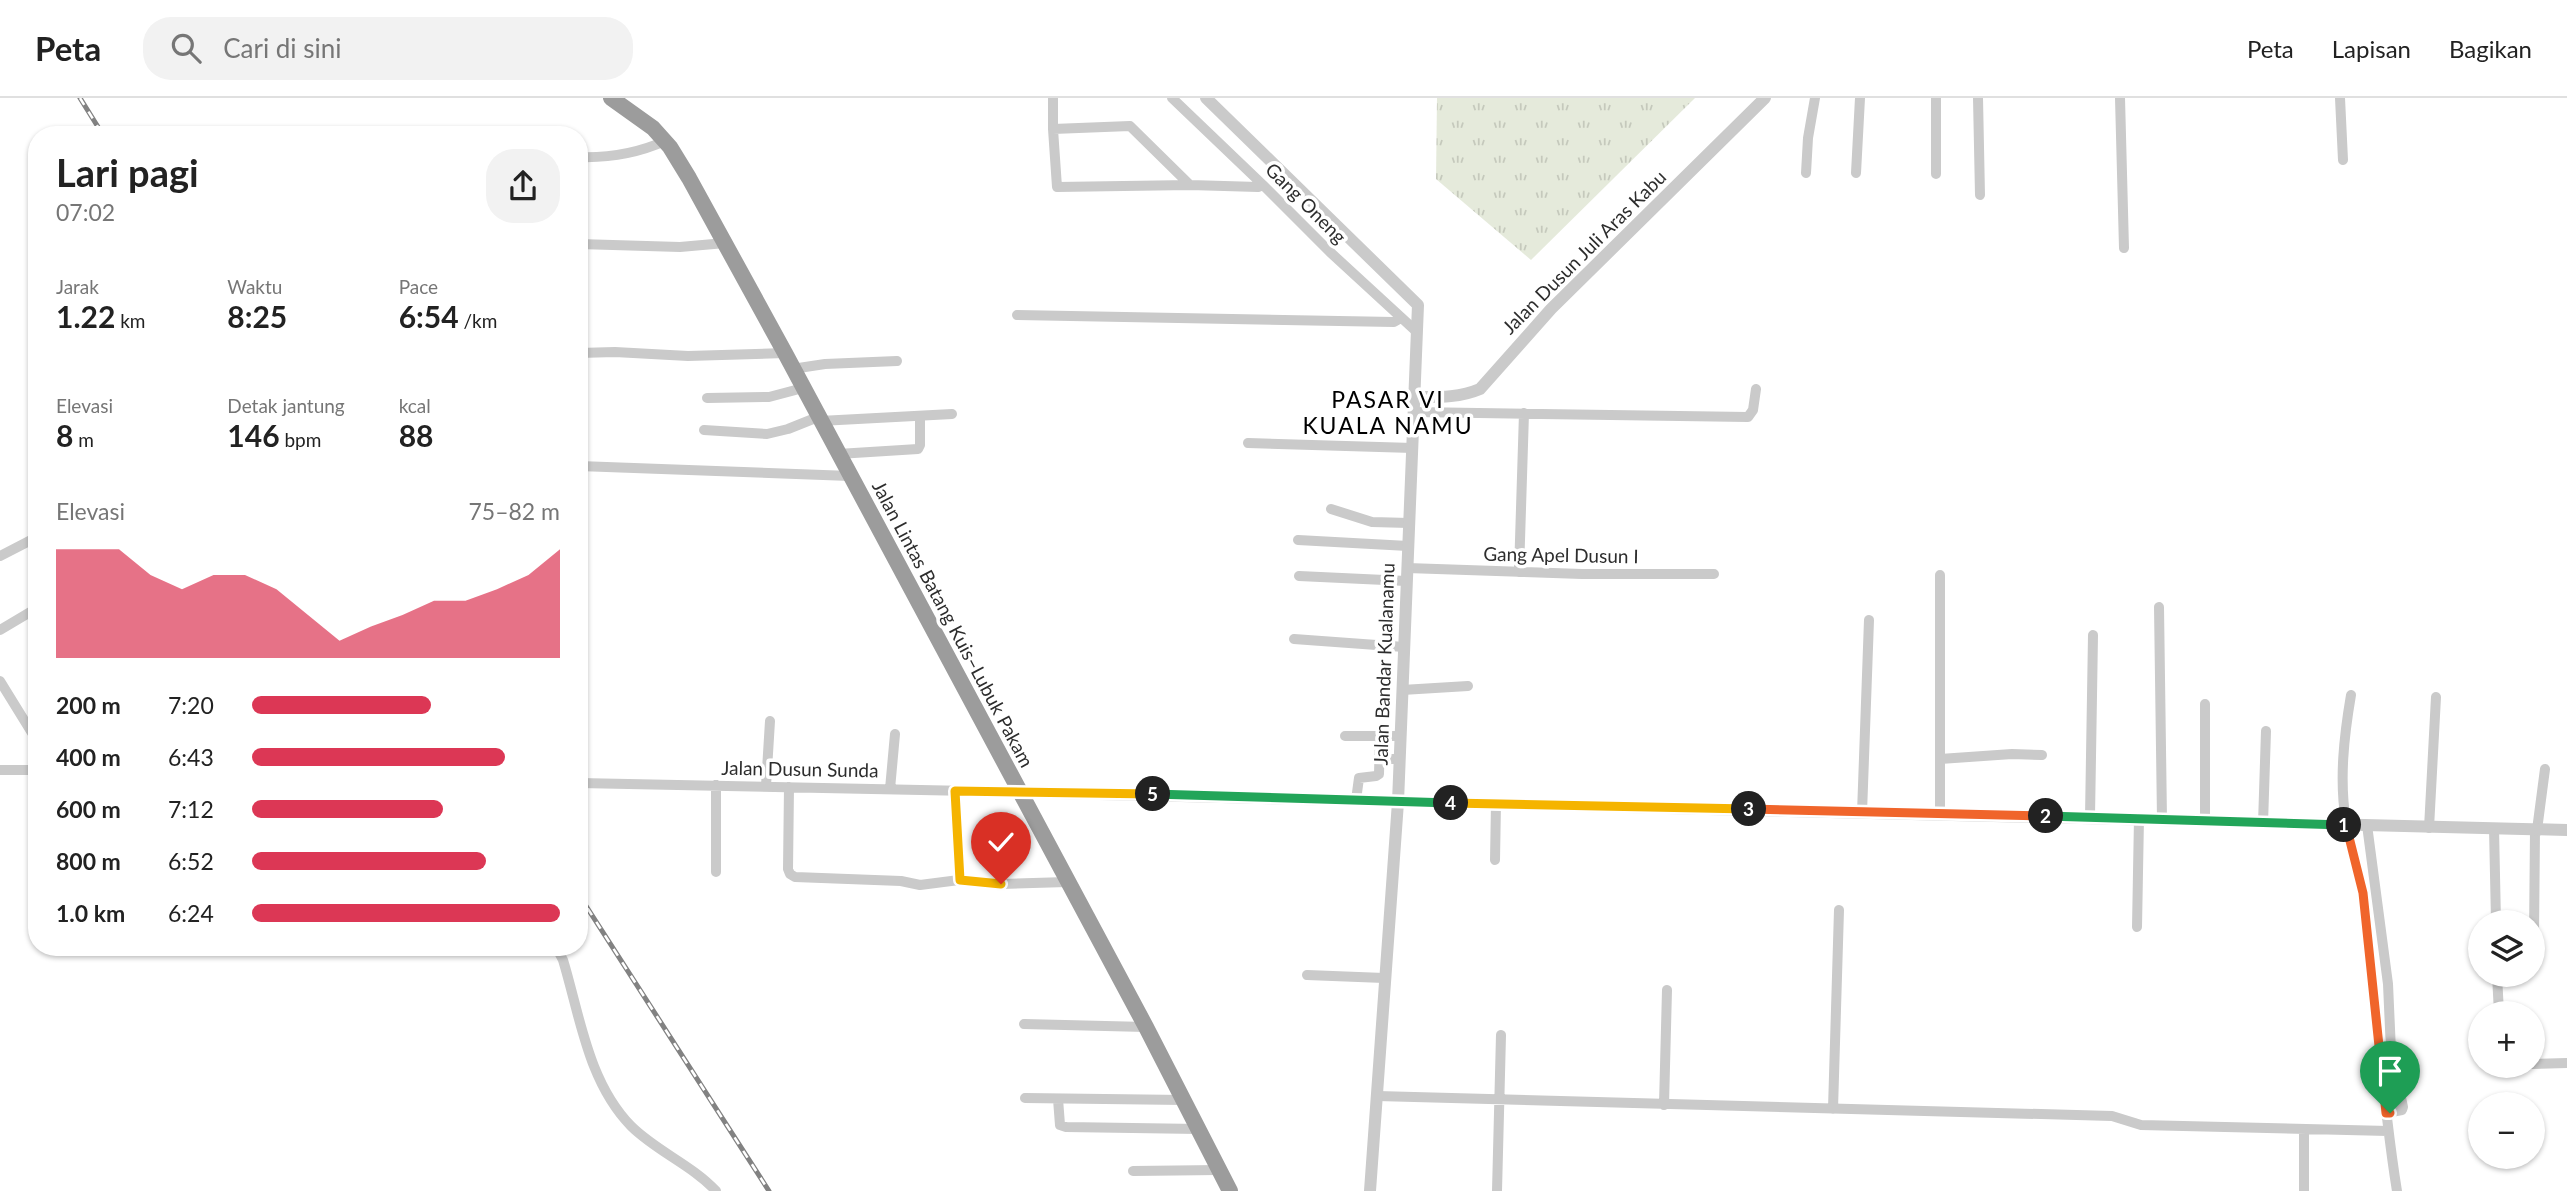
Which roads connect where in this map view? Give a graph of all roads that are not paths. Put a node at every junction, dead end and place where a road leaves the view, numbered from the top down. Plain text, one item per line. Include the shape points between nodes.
1 (611, 98) edge
2 (1053, 98) edge
3 (1171, 98) edge
4 (1206, 98) edge
5 (1765, 98) edge
6 (1815, 98) edge
7 (1860, 98) edge
8 (1936, 98) edge
9 (1978, 98) edge
10 (2120, 98) edge
11 (2340, 98) edge
12 (1053, 129) junction
13 (664, 141) junction
14 (588, 158) edge
15 (2343, 160) dead end
16 (1806, 173) dead end
17 (1856, 173) dead end
18 (1936, 174) dead end
19 (1190, 185) junction
20 (1264, 185) junction
21 (1980, 195) dead end
22 (725, 243) junction
23 (588, 244) edge
24 (2124, 248) dead end
25 (1017, 315) dead end
26 (1401, 318) junction
27 (1417, 332) junction
28 (588, 353) edge
29 (785, 354) junction
30 (897, 361) dead end
31 (792, 369) junction
32 (803, 388) junction
33 (1756, 388) dead end
34 (1415, 397) junction
35 (1450, 397) junction
36 (707, 398) dead end
37 (1414, 412) junction
38 (1450, 412) junction
39 (1524, 413) junction
40 (952, 414) dead end
41 (920, 416) junction
42 (819, 419) junction
43 (704, 430) dead end
44 (1248, 443) dead end
45 (1413, 448) junction
46 (838, 454) junction
47 (588, 466) edge
48 (850, 476) junction
49 (1331, 509) dead end
50 (1409, 523) junction
51 (1298, 540) dead end
52 (28, 542) edge
53 (1408, 546) junction
54 (0, 556) edge
55 (1519, 572) junction
56 (1406, 574) junction
57 (1714, 575) dead end
58 (1940, 575) dead end
59 (1299, 576) dead end
60 (2159, 607) dead end
61 (28, 613) edge
62 (1869, 620) dead end
63 (0, 630) edge
64 (2093, 635) dead end
65 (1294, 639) dead end
66 (1404, 647) junction
67 (0, 681) edge
68 (1468, 686) dead end
69 (1402, 690) junction
70 (2351, 695) dead end
71 (2436, 697) dead end
72 (2206, 704) dead end
73 (770, 721) dead end
74 (28, 726) edge
75 (2266, 731) dead end
76 (895, 734) dead end
77 (1345, 736) dead end
78 (1380, 736) junction
79 (1401, 736) junction
80 (2042, 755) dead end
81 (1380, 759) junction
82 (1400, 759) junction
83 (1940, 759) junction
84 (2545, 769) dead end
85 (0, 770) edge
86 (28, 770) edge
87 (588, 783) edge
88 (716, 785) junction
89 (766, 786) junction
90 (789, 787) junction
91 (890, 789) junction
92 (955, 791) junction
93 (1019, 792) junction
94 (1356, 800) junction
95 (1398, 802) junction
96 (1496, 803) junction
97 (1863, 813) junction
98 (1940, 814) junction
99 (2090, 817) junction
100 (2139, 818) junction
101 (2162, 819) junction
102 (2205, 821) junction
103 (2263, 824) junction
104 (2346, 825) junction
105 (2367, 825) junction
106 (2429, 828) junction
107 (2494, 828) junction
108 (2536, 830) junction
109 (2567, 830) edge
110 (1495, 860) dead end
111 (716, 872) dead end
112 (960, 880) junction
113 (1067, 882) junction
114 (1839, 910) dead end
115 (2496, 910) edge
116 (2534, 910) edge
117 (2137, 927) dead end
118 (561, 956) edge
119 (1307, 975) dead end
120 (1384, 978) junction
121 (1667, 990) dead end
122 (1024, 1024) dead end
123 (1146, 1027) junction
124 (1501, 1035) dead end
125 (2567, 1063) edge
126 (2545, 1064) edge
127 (1377, 1096) junction
128 (1025, 1098) dead end
129 (1058, 1099) junction
130 (1184, 1100) junction
131 (1501, 1100) junction
132 (1664, 1105) junction
133 (1833, 1109) junction
134 (2391, 1113) junction
135 (1199, 1129) junction
136 (2304, 1130) junction
137 (2388, 1131) junction
138 (1218, 1170) junction
139 (1133, 1171) dead end
140 (716, 1191) edge
141 (1230, 1191) edge
142 (1370, 1191) edge
143 (1497, 1191) edge
144 (2304, 1191) edge
145 (2397, 1191) edge

1 - 13 highway, Jalan Lintas Batang Kuis–Lubuk Pakam
2 - 12 street
3 - 20 street, Gang Oneng
4 - 27 street, Jalan Bandar Kualanamu via 1418,305
5 - 35 street, Jalan Dusun Juli Aras Kabu via 1551,309 1480,389
6 - 16 street
7 - 17 street
8 - 18 street
9 - 21 street
10 - 24 street
11 - 15 street
12 - 19 street via 1130,126
12 - 19 street via 1058,187
13 - 14 street
13 - 22 highway, Jalan Lintas Batang Kuis–Lubuk Pakam
19 - 20 street
20 - 26 street, Gang Oneng
22 - 23 street via 680,247
22 - 29 highway, Jalan Lintas Batang Kuis–Lubuk Pakam
25 - 26 street via 1381,322
26 - 27 street, Gang Oneng
27 - 34 street, Jalan Bandar Kualanamu
28 - 29 street
29 - 31 highway, Jalan Lintas Batang Kuis–Lubuk Pakam
30 - 31 street
31 - 32 highway, Jalan Lintas Batang Kuis–Lubuk Pakam
32 - 36 street via 769,397
32 - 42 highway, Jalan Lintas Batang Kuis–Lubuk Pakam
33 - 39 street via 1748,417
34 - 35 street, Jalan Dusun Juli Aras Kabu
34 - 37 street, Jalan Bandar Kualanamu
35 - 38 street
37 - 38 street
37 - 45 street, Jalan Bandar Kualanamu
38 - 39 street
39 - 55 street
40 - 41 street
41 - 42 street
41 - 46 street via 918,449
42 - 43 street via 766,434
42 - 46 highway, Jalan Lintas Batang Kuis–Lubuk Pakam
44 - 45 street
45 - 50 street, Jalan Bandar Kualanamu
46 - 48 highway, Jalan Lintas Batang Kuis–Lubuk Pakam
47 - 48 street
48 - 93 highway, Jalan Lintas Batang Kuis–Lubuk Pakam
49 - 50 street via 1372,522
50 - 53 street, Jalan Bandar Kualanamu
51 - 53 street
52 - 54 street
53 - 56 street, Jalan Bandar Kualanamu
55 - 56 street, Gang Apel Dusun I
55 - 57 street, Gang Apel Dusun I
56 - 59 street, Gang Apel Dusun I
56 - 66 street, Jalan Bandar Kualanamu
58 - 83 street
60 - 101 street
61 - 63 street
62 - 97 street
64 - 99 street
65 - 66 street
66 - 69 street, Jalan Bandar Kualanamu
67 - 74 street
68 - 69 street
69 - 79 street, Jalan Bandar Kualanamu
70 - 104 street via 2343,764
71 - 106 street
72 - 102 street
73 - 89 street
75 - 103 street
76 - 91 street
77 - 78 street
78 - 79 street
78 - 81 street
79 - 82 street, Jalan Bandar Kualanamu
80 - 83 street
81 - 82 street
81 - 94 street via 1379,774 1359,778
82 - 95 street, Jalan Bandar Kualanamu
83 - 98 street
84 - 108 street
85 - 86 street
87 - 88 street, Jalan Dusun Sunda
88 - 89 street, Jalan Dusun Sunda
88 - 111 street
89 - 90 street, Jalan Dusun Sunda
90 - 91 street, Jalan Dusun Sunda
90 - 112 street via 791,876 920,885
91 - 92 street, Jalan Dusun Sunda
92 - 93 street, Jalan Dusun Sunda
92 - 112 street
93 - 94 street
93 - 113 highway, Jalan Lintas Batang Kuis–Lubuk Pakam
94 - 95 street
95 - 96 street
95 - 120 street, Jalan Bandar Kualanamu
96 - 97 street
96 - 110 street
97 - 98 street
98 - 99 street
99 - 100 street
100 - 101 street
100 - 117 street
101 - 102 street
102 - 103 street
103 - 104 street
104 - 105 street
104 - 134 street via 2363,893
105 - 106 street
105 - 134 street via 2388,984 2391,1051 2403,1107
106 - 107 street
107 - 108 street
107 - 115 street
108 - 109 street
108 - 116 street
112 - 113 street
113 - 123 highway, Jalan Lintas Batang Kuis–Lubuk Pakam
114 - 133 street
118 - 140 street via 602,1086 631,1126
119 - 120 street
120 - 127 street, Jalan Bandar Kualanamu
121 - 132 street
122 - 123 street
123 - 130 highway, Jalan Lintas Batang Kuis–Lubuk Pakam
124 - 131 street
125 - 126 street
127 - 131 street
127 - 142 street, Jalan Bandar Kualanamu
128 - 129 street
129 - 130 street
129 - 135 street via 1060,1125 1066,1127
130 - 135 highway, Jalan Lintas Batang Kuis–Lubuk Pakam
131 - 132 street
131 - 143 street
132 - 133 street
133 - 136 street via 2112,1116 2141,1125
134 - 137 street
135 - 138 highway, Jalan Lintas Batang Kuis–Lubuk Pakam
136 - 137 street
136 - 144 street
137 - 145 street
138 - 139 street
138 - 141 highway, Jalan Lintas Batang Kuis–Lubuk Pakam

